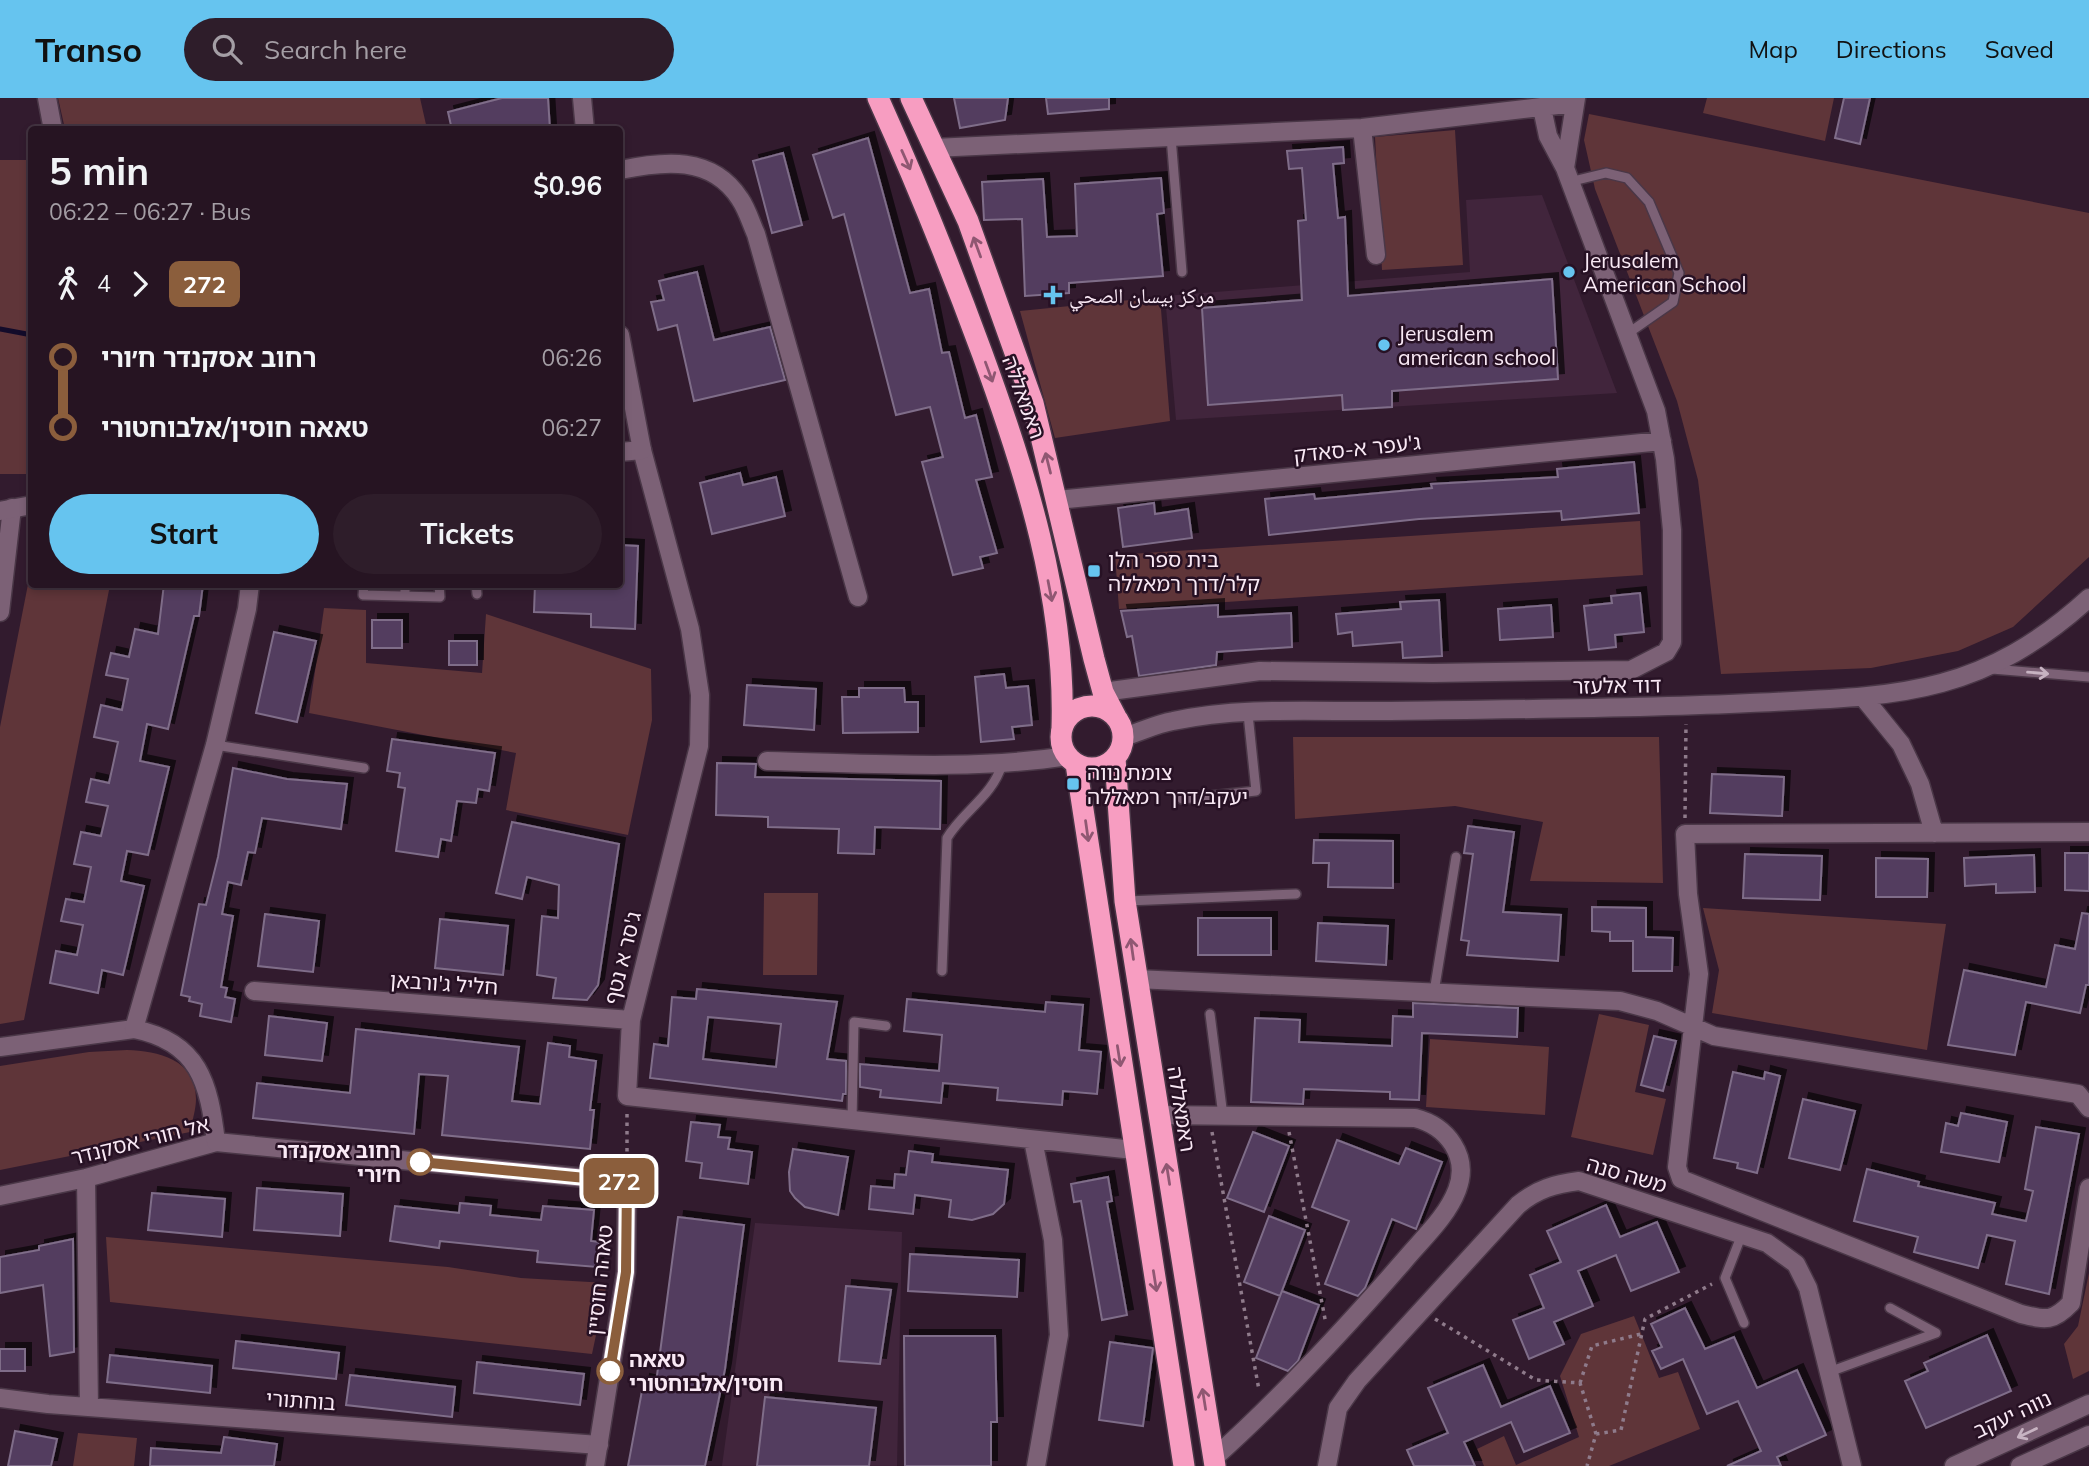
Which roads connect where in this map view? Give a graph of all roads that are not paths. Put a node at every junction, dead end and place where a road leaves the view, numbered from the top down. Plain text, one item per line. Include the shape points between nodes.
1 (47, 98) edge
2 (582, 98) edge
3 (878, 98) edge
4 (911, 98) edge
5 (1575, 100) edge
6 (1542, 108) junction
7 (52, 126) edge
8 (585, 126) edge
9 (1362, 128) junction
10 (1171, 137) junction
11 (934, 148) junction
12 (623, 169) edge
13 (1567, 175) junction
14 (1376, 255) dead end
15 (1182, 272) dead end
16 (1626, 335) junction
17 (623, 351) edge
18 (1662, 441) junction
19 (642, 450) junction
20 (623, 452) edge
21 (1057, 500) junction
22 (28, 506) edge
23 (6, 509) edge
24 (250, 588) edge
25 (363, 588) edge
26 (405, 588) edge
27 (439, 588) edge
28 (405, 596) junction
29 (858, 597) dead end
30 (2089, 598) edge
31 (0, 612) edge
32 (1987, 668) junction
33 (2089, 677) edge
34 (1102, 692) junction
35 (1863, 697) junction
36 (1248, 714) junction
37 (1119, 727) junction
38 (1062, 729) junction
39 (215, 745) junction
40 (1115, 758) junction
41 (1072, 760) junction
42 (767, 761) dead end
43 (1002, 764) junction
44 (365, 768) dead end
45 (1182, 799) dead end
46 (2089, 832) edge
47 (1934, 833) junction
48 (1456, 857) dead end
49 (1296, 894) dead end
50 (1125, 901) junction
51 (942, 971) dead end
52 (1136, 979) junction
53 (254, 991) dead end
54 (1434, 992) junction
55 (1210, 1014) dead end
56 (631, 1020) junction
57 (886, 1026) dead end
58 (1693, 1026) junction
59 (134, 1029) junction
60 (0, 1047) edge
61 (2089, 1108) edge
62 (1158, 1115) junction
63 (1216, 1116) junction
64 (852, 1121) junction
65 (1032, 1140) junction
66 (216, 1142) junction
67 (1134, 1150) junction
68 (86, 1178) junction
69 (627, 1182) joint
70 (2089, 1188) edge
71 (0, 1196) edge
72 (1742, 1234) junction
73 (1889, 1308) dead end
74 (1744, 1323) dead end
75 (1829, 1373) junction
76 (0, 1398) edge
77 (2089, 1404) edge
78 (89, 1407) junction
79 (2089, 1435) edge
80 (598, 1445) junction
81 (1214, 1462) edge
82 (595, 1466) edge
83 (1036, 1466) edge
84 (1184, 1466) edge
85 (1327, 1466) edge
86 (1852, 1466) edge
87 (1954, 1466) edge
88 (2020, 1466) edge

1 - 7 street
2 - 8 street
3 -> 38 highway, ראמאללה via 933,221 1024,473 1060,641
4 - 11 highway, ראמאללה
5 - 6 street
5 - 13 street
6 - 9 street
6 - 13 street via 1548,136
9 - 10 street
9 - 14 street
10 - 11 street
10 - 15 lane
21 -> 11 highway, ראמאללה via 1033,403 968,221
12 - 29 street via 693,163 740,197 756,234
13 - 16 street
13 - 16 lane via 1606,173 1627,178 1648,202 1679,273 1673,302
16 - 18 street via 1656,411
17 - 19 street, ג'סר א נטף
18 - 21 street, ג'עפר א-סאדק
18 - 34 street via 1672,530 1672,642 1666,652 1648,662 1630,670 1260,671
19 - 20 street
19 - 56 street, ג'סר א נטף via 690,629 700,708 699,746
21 - 34 highway, ראמאללה
22 - 23 street
23 - 31 street
24 - 39 street
25 - 28 lane via 363,595
26 - 28 lane
27 - 28 lane via 440,597
30 - 32 street, דוד אלעזר via 2029,646
32 -> 33 lane
32 - 35 street, דוד אלעזר via 1918,691
34 - 37 highway, ראמאללה
35 - 36 street, דוד אלעזר via 1686,706
35 - 47 street via 1901,744 1920,783
36 - 37 street, דוד אלעזר
36 - 45 lane via 1256,791
37 - 38 highway via 1097,707 1085,707 1067,719
37 - 40 highway
38 - 41 highway via 1063,747
39 - 44 lane
39 - 59 street
40 - 41 highway via 1096,768
40 - 50 highway, ראמאללה
41 - 43 street
41 -> 67 highway
42 - 43 street
43 - 51 lane via 992,787 956,822 947,838
46 - 47 street
47 - 58 street via 1685,834 1699,974
48 - 54 lane
49 - 50 lane
52 -> 50 highway, ראמאללה
52 - 54 street
52 - 62 highway, ראמאללה
53 - 56 street, חליל ג'ורבאן
54 - 58 street via 1620,1000
55 - 63 lane
56 - 64 street, ג'סר א נטף via 627,1096
57 - 64 lane via 854,1022
58 - 61 street via 1714,1036 2078,1094
58 - 70 street via 1676,1167 1681,1179 2042,1319 2059,1317 2071,1303
59 - 60 street
59 - 66 street via 166,1039 192,1059 212,1105
62 - 63 street
81 -> 62 highway, ראמאללה
63 - 81 street via 1415,1118 1433,1122 1449,1136 1460,1162 1458,1189 1441,1217 1330,1347
64 - 65 street
65 - 67 street
65 - 83 street via 1052,1240 1059,1324
66 - 68 street, אל חורי אסקנדר
66 - 69 street, אל חורי אסקנדר
67 -> 84 highway
68 - 71 street, אל חורי אסקנדר
68 - 78 street
69 - 80 street, טאהה חוסיין via 626,1272
72 - 74 lane via 1725,1278
72 - 75 street, משה סנה via 1767,1242 1796,1264 1808,1288
72 - 85 street, משה סנה via 1580,1181 1551,1185 1530,1195 1347,1394 1338,1408
73 - 75 lane via 1936,1333
75 - 86 street, משה סנה
76 - 78 street, בוחתורי
77 -> 87 street, נווה יעקב
78 - 80 street, בוחתורי
79 - 88 street
80 - 82 street, טאהה חוסיין

